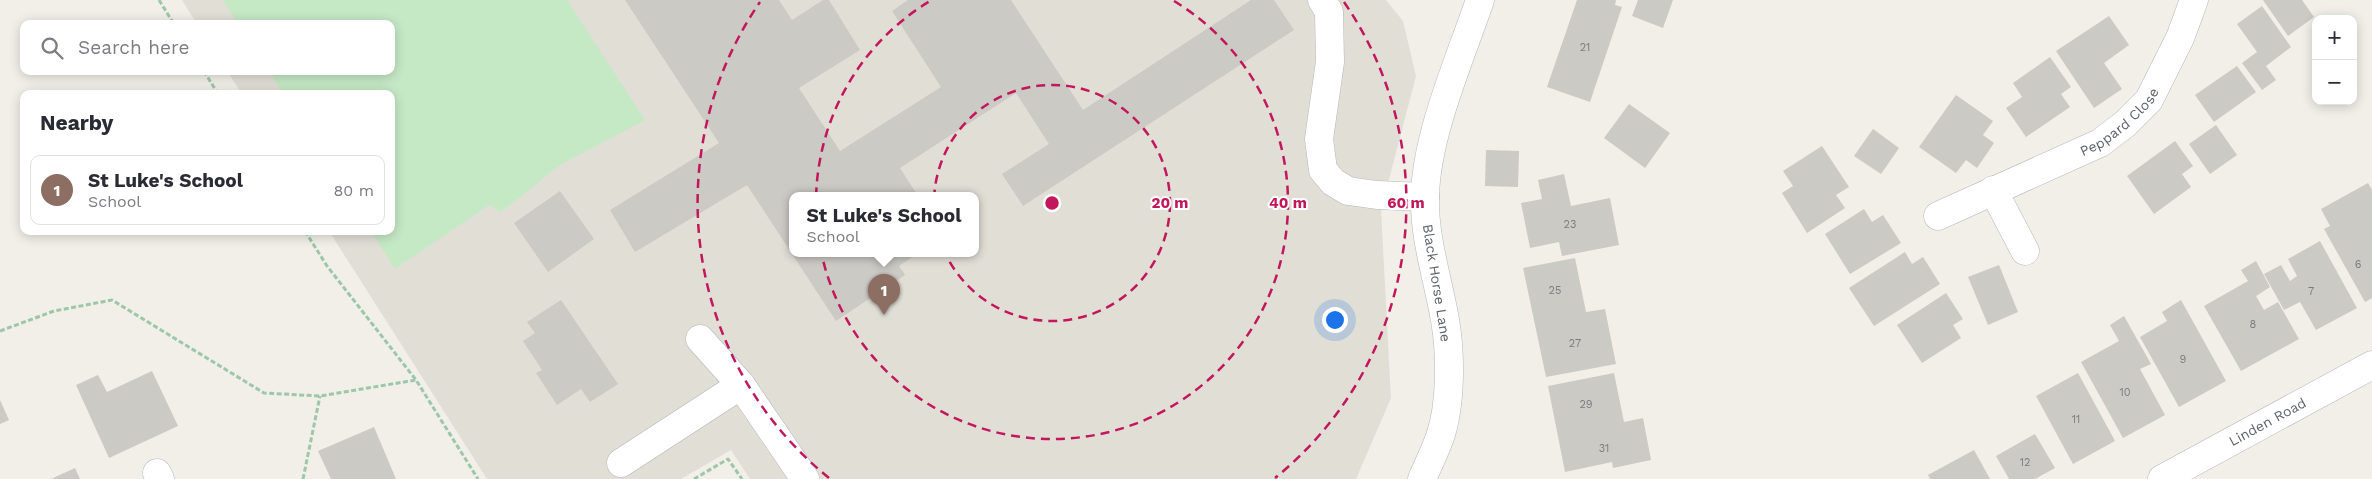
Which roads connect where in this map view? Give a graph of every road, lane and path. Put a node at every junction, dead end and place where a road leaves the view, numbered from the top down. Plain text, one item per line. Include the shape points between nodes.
1 (159, 0) edge
2 (1322, 0) edge
3 (1480, 0) edge
4 (2194, 0) edge
5 (172, 20) edge
6 (206, 75) edge
7 (216, 90) edge
8 (1993, 190) junction
9 (1425, 197) junction
10 (1938, 216) dead end
11 (308, 235) edge
12 (2025, 251) dead end
13 (0, 332) edge
14 (700, 339) dead end
15 (2372, 366) edge
16 (416, 380) junction
17 (741, 385) junction
18 (320, 396) junction
19 (621, 463) dead end
20 (303, 479) edge
21 (478, 479) edge
22 (694, 479) edge
23 (742, 479) edge
24 (805, 479) edge
25 (1422, 479) edge
26 (2162, 479) edge

1 - 5 path
2 - 9 street via 1329,12 1330,62 1320,139 1323,170 1332,182 1348,191
3 - 9 street, Black Horse Lane via 1433,139
4 - 8 street, Peppard Close via 2180,38 2149,100 2125,124 2100,143
6 - 7 path
8 - 10 street, Peppard Close
8 - 12 street
9 - 25 street, Black Horse Lane via 1428,240 1446,322 1449,362 1447,404 1440,436
11 - 16 path via 327,266
13 - 18 path via 54,311 112,300 264,393
14 - 17 street
15 - 26 street, Linden Road
16 - 18 path
16 - 21 path
17 - 19 street
17 - 24 street
18 - 20 path
22 - 23 path via 728,460

